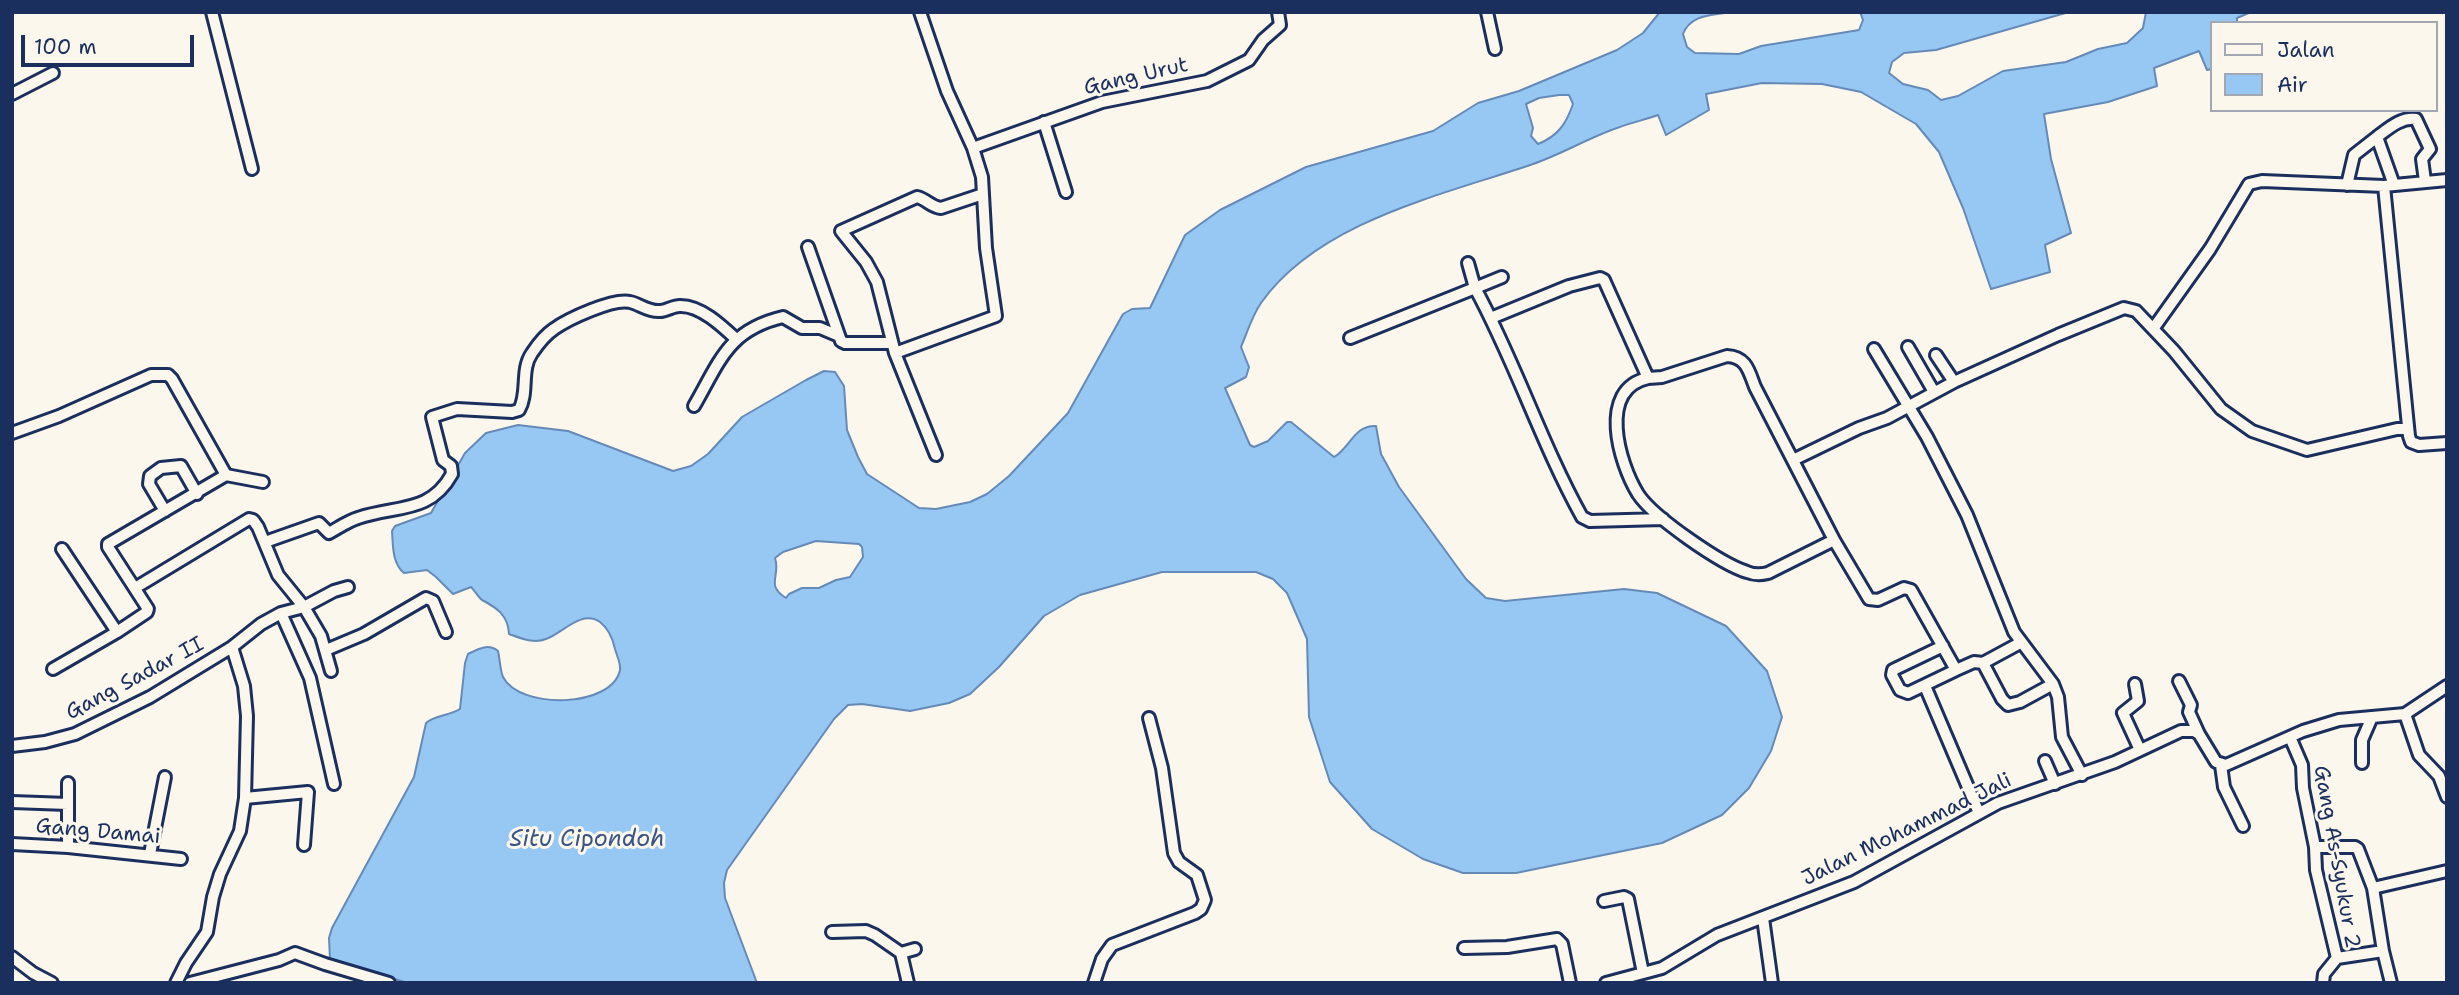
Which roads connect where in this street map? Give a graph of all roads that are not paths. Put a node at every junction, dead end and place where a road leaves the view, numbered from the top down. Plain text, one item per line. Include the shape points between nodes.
1 (212, 12) edge
2 (920, 12) edge
3 (1278, 12) edge
4 (1487, 12) edge
5 (1495, 49) dead end
6 (53, 73) dead end
7 (12, 94) edge
8 (1044, 122) junction
9 (2377, 137) junction
10 (973, 148) junction
11 (252, 169) dead end
12 (2426, 181) junction
13 (2445, 181) edge
14 (2347, 185) junction
15 (2389, 185) junction
16 (1066, 192) dead end
17 (2447, 193) edge
18 (983, 194) junction
19 (808, 247) dead end
20 (1468, 263) dead end
21 (1502, 276) dead end
22 (1475, 288) junction
23 (1492, 318) junction
24 (2153, 329) junction
25 (839, 336) junction
26 (736, 338) junction
27 (1350, 338) dead end
28 (1909, 347) dead end
29 (893, 348) junction
30 (1874, 349) dead end
31 (1936, 355) dead end
32 (1648, 378) junction
33 (1954, 382) junction
34 (1934, 392) junction
35 (694, 406) dead end
36 (1908, 408) junction
37 (2408, 429) junction
38 (12, 433) edge
39 (2447, 443) edge
40 (936, 455) dead end
41 (1793, 460) junction
42 (226, 475) junction
43 (263, 482) dead end
44 (197, 494) junction
45 (165, 511) junction
46 (1663, 519) junction
47 (1834, 540) junction
48 (265, 542) junction
49 (62, 549) dead end
50 (348, 587) dead end
51 (135, 588) junction
52 (304, 607) junction
53 (281, 613) junction
54 (117, 632) junction
55 (446, 632) dead end
56 (2020, 643) junction
57 (1943, 646) junction
58 (232, 647) junction
59 (326, 650) junction
60 (1983, 663) junction
61 (53, 669) dead end
62 (1956, 670) junction
63 (331, 671) dead end
64 (2179, 681) dead end
65 (2053, 684) junction
66 (2135, 684) dead end
67 (1925, 686) junction
68 (2447, 686) edge
69 (2405, 714) junction
70 (2372, 717) junction
71 (1150, 718) dead end
72 (2199, 734) junction
73 (2290, 737) junction
74 (12, 746) edge
75 (2140, 750) junction
76 (2045, 761) dead end
77 (2362, 763) dead end
78 (2221, 765) junction
79 (2082, 775) junction
80 (165, 777) dead end
81 (68, 783) dead end
82 (334, 784) dead end
83 (2055, 784) junction
84 (2447, 797) edge
85 (245, 798) junction
86 (12, 802) edge
87 (68, 804) junction
88 (1979, 813) junction
89 (2243, 827) dead end
90 (12, 844) edge
91 (304, 845) dead end
92 (68, 847) junction
93 (2315, 847) junction
94 (150, 854) junction
95 (181, 859) dead end
96 (2447, 871) edge
97 (2373, 888) junction
98 (1604, 901) dead end
99 (1763, 918) junction
100 (832, 932) dead end
101 (1464, 948) dead end
102 (915, 949) dead end
103 (2383, 951) junction
104 (901, 953) junction
105 (12, 957) edge
106 (2337, 958) junction
107 (1643, 973) junction
108 (52, 983) edge
109 (176, 983) edge
110 (190, 983) edge
111 (389, 983) edge
112 (908, 983) edge
113 (1094, 983) edge
114 (1570, 983) edge
115 (1606, 983) edge
116 (1772, 983) edge
117 (2323, 983) edge
118 (2391, 983) edge

1 - 11 street
2 - 10 street via 947,91
3 - 8 street, Gang Urut via 1280,25 1254,55 1215,78 1102,102
4 - 5 street
6 - 7 street
8 - 10 street, Gang Urut
8 - 16 street
9 - 12 street via 2402,121 2416,119 2430,149 2422,159
9 - 14 street via 2354,155
9 - 15 street
10 - 18 street
12 - 13 street
12 - 15 street
13 - 17 street
14 - 15 street
14 - 24 street via 2249,184
15 - 37 street
18 - 29 street via 996,316
18 - 29 street via 941,208 916,197 841,230 877,282
19 - 25 street
20 - 22 street
21 - 22 street
22 - 23 street
22 - 27 street
23 - 32 street via 1600,278
23 - 46 street via 1582,517 1590,521
24 - 33 street via 2136,311 2124,308
24 - 37 street via 2221,409 2252,431 2307,450
25 - 26 street via 820,328 802,328 783,317
25 - 29 street via 845,344
26 - 35 street
26 - 48 street via 697,310 680,305 662,312 629,302 585,314 555,328 529,356 519,410 457,410 432,417 443,460 452,474 440,493 359,517 328,533 319,523
28 - 34 street
29 - 40 street
30 - 36 street
31 - 33 street
32 - 41 street via 1738,356
32 - 46 street via 1627,388 1616,427 1639,495
33 - 34 street
34 - 36 street
36 - 41 street
36 - 56 street via 1967,515
37 - 39 street via 2414,444
38 - 42 street via 151,375 168,375
41 - 47 street
42 - 43 street
42 - 44 street
44 - 45 street
44 - 45 street via 181,466 161,468 150,476 149,484
45 - 51 street via 108,545
46 - 47 street via 1729,565 1757,575
47 - 57 street via 1869,599 1911,590
48 - 51 street via 249,519
48 - 52 street via 278,575
49 - 54 street
50 - 52 street, Gang Sadar II
51 - 54 street via 147,612
52 - 53 street, Gang Sadar II
52 - 59 street
53 - 58 street, Gang Sadar II
53 - 82 street via 310,678
54 - 61 street
55 - 59 street via 433,601 426,598
56 - 60 street
56 - 65 street
57 - 62 street
57 - 67 street via 1893,670 1903,693
58 - 74 street, Gang Sadar II via 150,697 75,734
58 - 85 street via 244,685 247,716
59 - 63 street
60 - 62 street
60 - 65 street via 2008,705
62 - 67 street
64 - 72 street
65 - 79 street via 2063,737
66 - 75 street via 2138,701 2123,713
67 - 88 street
68 - 69 street
69 - 70 street
69 - 84 street via 2419,755 2439,776
70 - 73 street via 2339,720
70 - 77 street via 2362,740
71 - 113 street via 1174,853 1197,875 1205,900 1195,913 1112,946
72 - 75 street, Jalan Mohammad Jali via 2181,731
72 - 78 street
73 - 78 street
73 - 93 street, Gang As-Syukur 2 via 2302,765
75 - 79 street, Jalan Mohammad Jali
76 - 83 street
78 - 89 street via 2224,787
79 - 83 street, Jalan Mohammad Jali
80 - 94 street
81 - 87 street
83 - 88 street, Jalan Mohammad Jali
85 - 91 street via 308,792
85 - 109 street via 240,831 220,874 207,932
86 - 87 street, Gang Damai
87 - 92 street
88 - 99 street, Jalan Mohammad Jali via 1865,877
90 - 92 street, Gang Damai
92 - 94 street, Gang Damai
93 - 97 street via 2358,849
93 - 106 street, Gang As-Syukur 2
94 - 95 street, Gang Damai
96 - 97 street
97 - 103 street
98 - 107 street via 1628,899
99 - 107 street, Jalan Mohammad Jali via 1717,934 1672,964
99 - 116 street
100 - 104 street via 866,931
101 - 114 street via 1557,939
102 - 104 street
103 - 106 street
103 - 118 street
104 - 112 street
105 - 108 street
106 - 117 street, Gang As-Syukur 2
107 - 115 street, Jalan Mohammad Jali
110 - 111 street via 295,953

